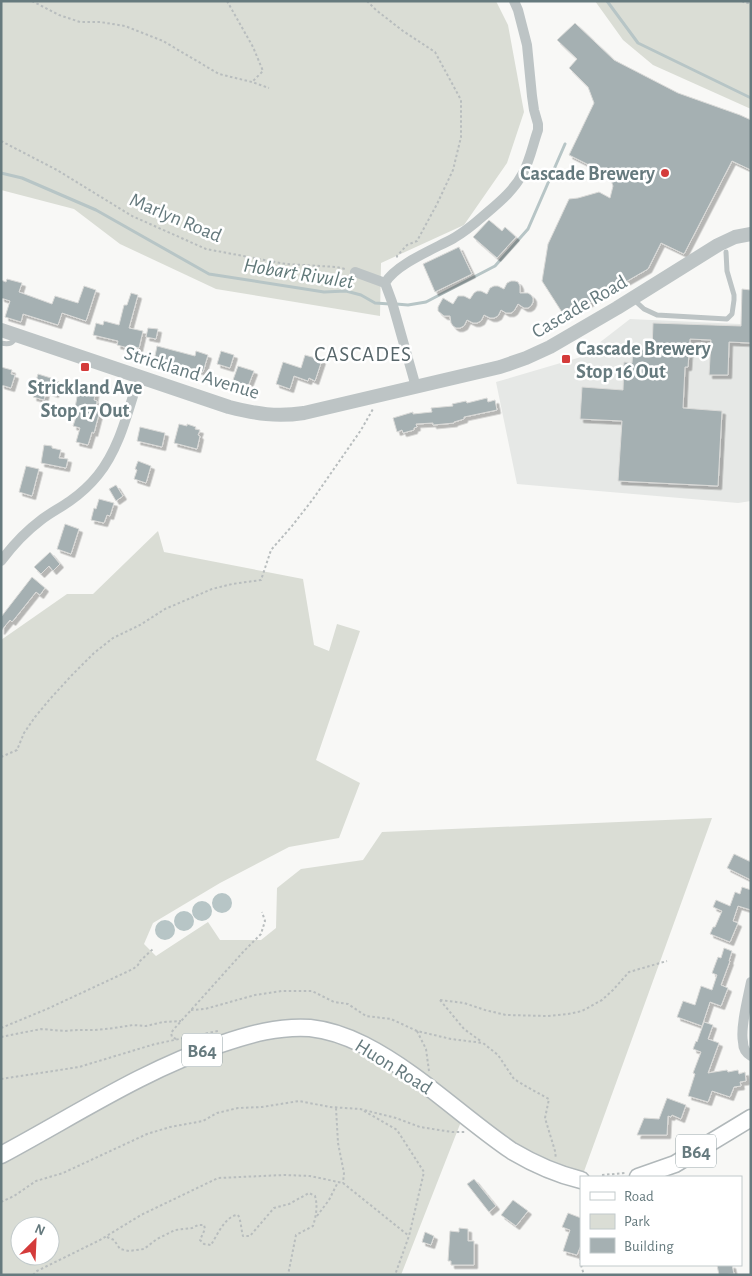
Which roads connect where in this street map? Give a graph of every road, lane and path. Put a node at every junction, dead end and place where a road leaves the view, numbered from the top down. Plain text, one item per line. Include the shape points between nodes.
1 (32, 1) edge
2 (227, 1) edge
3 (367, 1) edge
4 (514, 1) edge
5 (742, 1) edge
6 (751, 2) edge
7 (252, 82) junction
8 (268, 88) dead end
9 (1, 141) edge
10 (751, 234) edge
11 (726, 252) dead end
12 (397, 270) junction
13 (355, 272) joint
14 (385, 283) junction
15 (633, 298) junction
16 (1, 330) edge
17 (18, 336) junction
18 (1, 343) edge
19 (139, 377) junction
20 (416, 387) junction
21 (376, 404) dead end
22 (1, 561) edge
23 (1, 757) edge
24 (262, 912) dead end
25 (154, 948) dead end
26 (667, 961) dead end
27 (751, 982) edge
28 (191, 1010) junction
29 (182, 1021) junction
30 (1, 1028) edge
31 (417, 1031) junction
32 (1, 1037) edge
33 (483, 1043) junction
34 (751, 1056) edge
35 (429, 1073) dead end
36 (1, 1079) edge
37 (336, 1107) junction
38 (360, 1109) junction
39 (751, 1118) edge
40 (484, 1130) junction
41 (1, 1155) edge
42 (557, 1166) dead end
43 (641, 1176) edge
44 (580, 1180) edge
45 (338, 1182) junction
46 (343, 1183) junction
47 (1, 1202) edge
48 (315, 1218) junction
49 (106, 1236) junction
50 (409, 1236) junction
51 (37, 1271) junction
52 (33, 1275) edge
53 (38, 1275) edge
54 (288, 1275) edge
55 (395, 1275) edge

1 - 7 path via 75,21 125,26 163,41 219,74
2 - 7 path via 263,71
3 - 12 path via 403,31 436,52 461,100 461,136 453,170 417,241 407,245 397,256
4 - 12 street via 527,45 538,124 527,164 509,193 466,230
5 - 6 path
7 - 8 path
9 - 13 path, Marlyn Road via 57,170 132,216 206,249 286,264 337,267
10 - 15 street, Cascade Road via 718,245
11 - 15 lane via 734,300 732,314 727,319 657,315 644,309
12 - 14 street
13 - 14 street
14 - 20 street
15 - 20 street, Cascade Road via 526,358
16 - 17 street, Strickland Avenue
17 - 18 lane via 10,344
17 - 19 street, Strickland Avenue
19 - 20 street, Strickland Avenue via 242,411 267,415 304,413
19 - 22 street via 119,438 105,466 76,496 16,542
21 - 23 path via 322,486 271,550 261,580 212,589 164,609 113,638 94,653 45,705 24,732 17,750
24 - 28 path via 265,921 261,934
25 - 30 path via 132,969
26 - 33 path via 629,972 602,1000 568,1014 506,1015 440,1000 464,1030
27 - 34 street via 742,1034 743,1044
28 - 29 path
28 - 31 path via 254,995 312,991 334,1002 348,1004 366,1016 391,1019
29 - 32 path via 95,1030 41,1029
29 - 36 path via 171,1033 176,1039 79,1067
31 - 33 path
31 - 35 path via 426,1048
33 - 42 path via 498,1055 514,1079 549,1099 545,1118
37 - 38 path
37 - 46 path
37 - 47 path via 299,1101 217,1113 203,1121 147,1134 63,1173 36,1181
38 - 40 path via 420,1127 452,1132
38 - 50 path via 397,1130 424,1172
39 - 43 main road, B64 via 675,1164
40 - 41 main road, Huon Road / B64 via 414,1075 376,1052 337,1034 296,1028 255,1033 179,1059
40 - 44 main road, Huon Road / B64 via 523,1158
45 - 46 path
45 - 48 path
45 - 49 path via 284,1175 218,1178 141,1215
46 - 50 path
48 - 49 path via 316,1196 309,1193 274,1208 250,1236 243,1236 240,1218 234,1215 227,1219 211,1245 200,1240 204,1225 175,1230 144,1249 129,1251 120,1249 114,1240
48 - 54 path via 313,1226 296,1235
49 - 51 path
50 - 55 path
51 - 52 path
51 - 53 path

